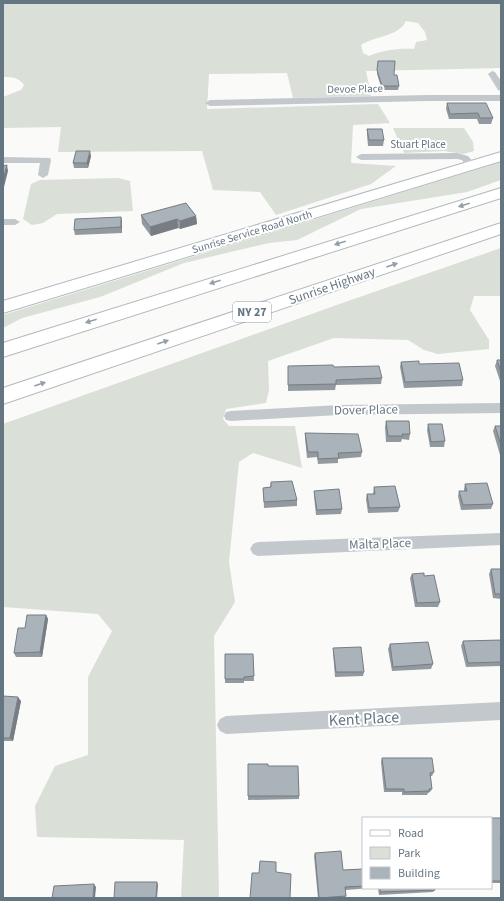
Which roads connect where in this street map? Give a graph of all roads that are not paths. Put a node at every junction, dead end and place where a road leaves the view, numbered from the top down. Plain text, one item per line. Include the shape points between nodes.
1 (492, 74) dead end
2 (501, 88) edge
3 (501, 98) edge
4 (210, 103) dead end
5 (501, 156) edge
6 (361, 157) dead end
7 (3, 160) edge
8 (471, 165) junction
9 (43, 175) dead end
10 (501, 193) edge
11 (3, 222) edge
12 (16, 222) dead end
13 (501, 228) edge
14 (3, 307) edge
15 (3, 350) edge
16 (3, 396) edge
17 (501, 408) edge
18 (231, 416) dead end
19 (501, 539) edge
20 (258, 549) dead end
21 (501, 711) edge
22 (226, 725) dead end

1 - 2 street
3 - 4 street, Devoe Place
5 - 8 street, Sunrise Service Road North
6 - 8 street, Stuart Place via 457,156 465,158
7 - 9 street via 46,160
8 - 14 street, Sunrise Service Road North
10 -> 15 highway
11 - 12 street
16 -> 13 highway, Sunrise Highway / NY 27
17 - 18 street, Dover Place via 339,410
19 - 20 street, Malta Place
21 - 22 street, Kent Place

